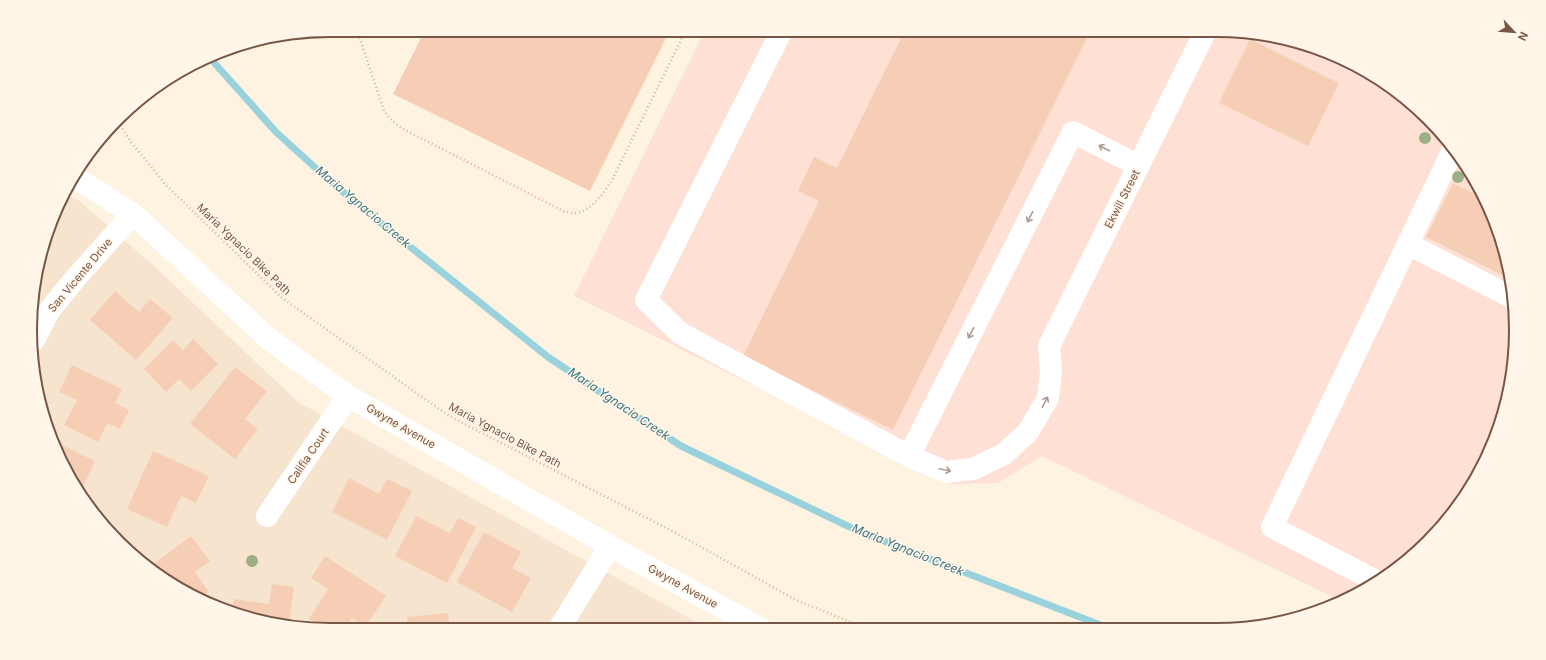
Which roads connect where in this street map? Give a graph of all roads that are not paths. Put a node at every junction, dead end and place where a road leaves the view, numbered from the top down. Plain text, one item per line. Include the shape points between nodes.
1 (778, 37) edge
2 (1203, 37) edge
3 (1451, 155) edge
4 (1139, 166) junction
5 (78, 179) edge
6 (133, 214) junction
7 (1408, 244) junction
8 (1506, 295) edge
9 (37, 334) edge
10 (348, 396) junction
11 (909, 456) junction
12 (267, 516) dead end
13 (610, 546) junction
14 (1371, 579) edge
15 (563, 623) edge
16 (750, 623) edge

1 - 11 street, Ekwill Street via 646,300 680,333
2 - 4 street, Ekwill Street
3 - 7 street
11 -> 4 street, Ekwill Street via 946,472 973,469 1004,454 1028,432 1048,398 1051,370 1049,346
4 -> 11 street via 1073,132
5 - 6 street, Gwyne Avenue
6 - 9 street, San Vicente Drive via 49,311
6 - 10 street, Gwyne Avenue via 270,340
7 - 8 street
7 - 14 street via 1272,527
10 - 12 street, Califia Court
10 - 13 street, Gwyne Avenue
13 - 15 street
13 - 16 street, Gwyne Avenue

